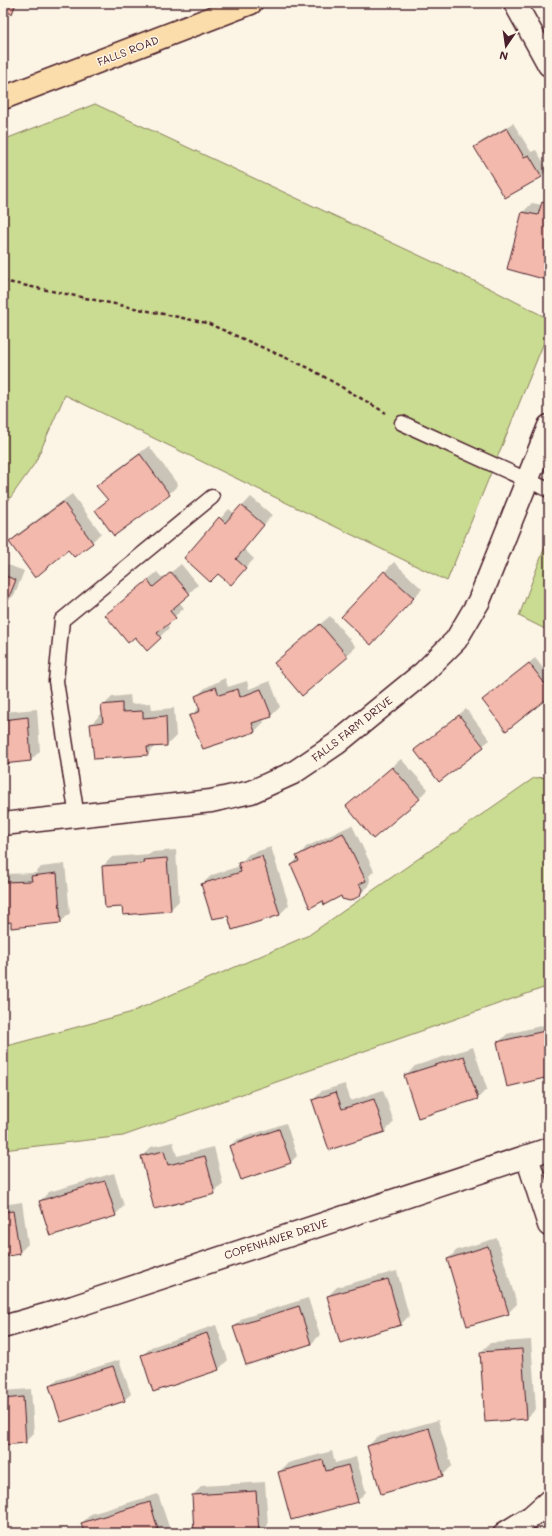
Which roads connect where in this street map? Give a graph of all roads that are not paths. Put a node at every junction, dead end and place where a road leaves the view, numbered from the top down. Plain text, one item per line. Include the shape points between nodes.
1 (251, 3) edge
2 (515, 3) edge
3 (549, 66) edge
4 (3, 98) edge
5 (402, 423) road end
6 (549, 426) edge
7 (528, 479) junction
8 (549, 490) edge
9 (212, 497) dead end
10 (77, 817) junction
11 (3, 824) edge
12 (549, 1149) edge
13 (527, 1156) junction
14 (549, 1225) edge
15 (3, 1327) edge
16 (549, 1501) edge
17 (505, 1533) edge

1 - 4 main road, FALLS ROAD
2 - 3 street
5 - 7 lane
6 - 7 street, FALLS FARM DRIVE
7 - 8 lane
7 - 10 street, FALLS FARM DRIVE via 479,601 456,640 423,673 336,744 293,773 251,792 211,801
9 - 10 lane via 62,620 56,681
10 - 11 street, FALLS FARM DRIVE
12 - 13 street, COPENHAVER DRIVE
13 - 14 street
13 - 15 street, COPENHAVER DRIVE via 74,1307
16 - 17 street via 531,1517

